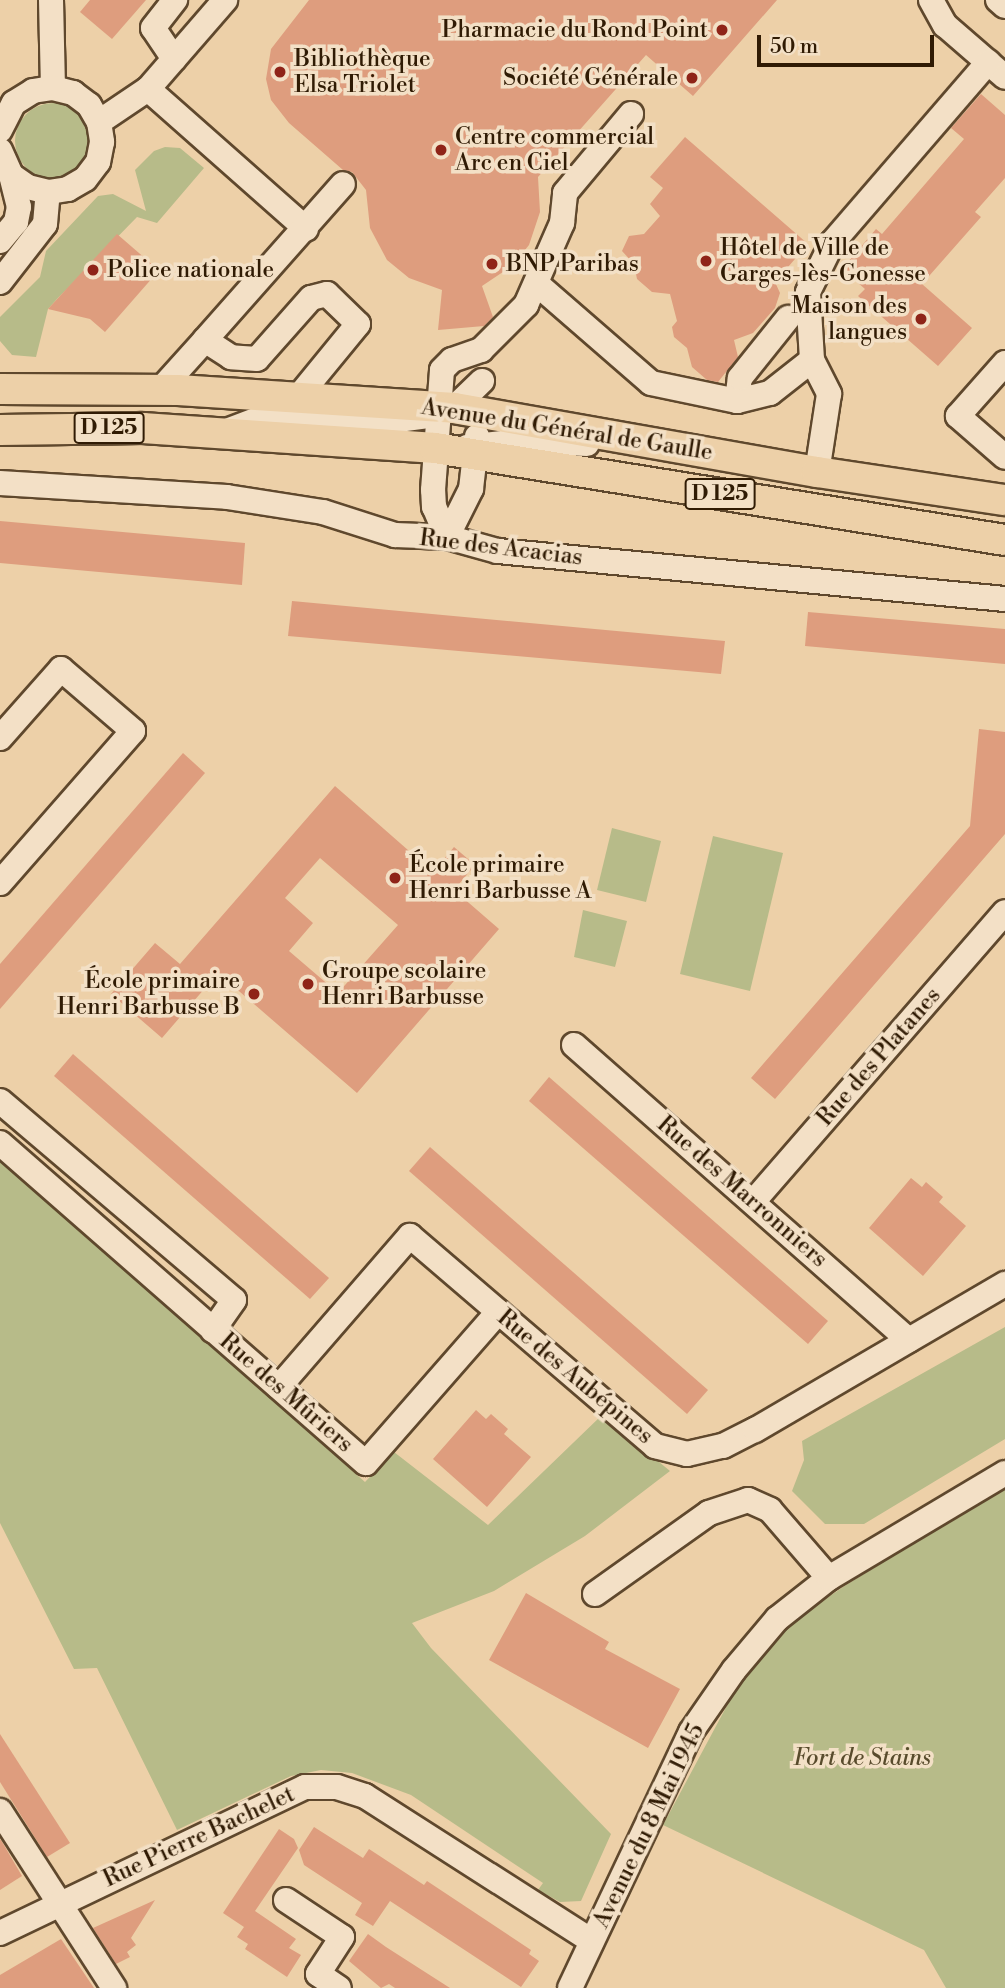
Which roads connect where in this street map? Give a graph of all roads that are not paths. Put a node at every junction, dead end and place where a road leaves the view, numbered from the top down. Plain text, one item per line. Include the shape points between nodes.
1 (51, 0) edge
2 (175, 0) edge
3 (225, 0) edge
4 (931, 0) edge
5 (998, 0) edge
6 (1005, 6) edge
7 (174, 59) junction
8 (996, 70) edge
9 (53, 88) junction
10 (148, 89) junction
11 (7, 99) edge
12 (631, 114) dead end
13 (100, 122) junction
14 (0, 130) edge
15 (3, 160) edge
16 (343, 184) dead end
17 (48, 192) junction
18 (306, 229) junction
19 (0, 241) edge
20 (0, 282) edge
21 (537, 284) junction
22 (788, 318) dead end
23 (205, 340) junction
24 (481, 350) junction
25 (812, 360) junction
26 (1005, 363) edge
27 (0, 389) edge
28 (160, 390) junction
29 (299, 396) junction
30 (737, 401) junction
31 (452, 411) junction
32 (0, 430) edge
33 (217, 435) junction
34 (460, 449) junction
35 (689, 450) junction
36 (1005, 457) edge
37 (817, 472) junction
38 (0, 483) edge
39 (1005, 500) edge
40 (447, 537) junction
41 (1005, 540) edge
42 (1005, 598) edge
43 (0, 738) edge
44 (0, 883) edge
45 (1005, 912) edge
46 (574, 1045) dead end
47 (0, 1101) edge
48 (0, 1143) edge
49 (753, 1202) junction
50 (1005, 1284) edge
51 (498, 1312) junction
52 (213, 1330) junction
53 (909, 1340) junction
54 (279, 1387) junction
55 (1005, 1473) edge
56 (829, 1578) junction
57 (595, 1594) dead end
58 (0, 1811) edge
59 (286, 1900) dead end
60 (60, 1903) junction
61 (0, 1933) edge
62 (592, 1941) junction
63 (114, 1988) edge
64 (339, 1988) edge
65 (570, 1988) edge

1 - 9 street
2 - 7 street via 153,28
3 - 7 street
4 - 8 street via 945,25
5 - 6 street
7 - 10 street
8 - 25 street via 832,243 808,292
9 - 11 street
9 - 13 street via 73,93 89,105
10 - 13 street
10 - 18 street
11 - 14 street
12 - 21 street via 565,193 562,223
13 - 17 street via 98,162 85,179 68,189
15 - 17 street via 28,187
15 - 19 street via 19,207 16,222
16 - 18 street
17 - 20 street via 45,224
18 - 23 street
21 - 24 street via 526,304
21 - 30 street via 650,383
22 - 30 street via 740,379
23 - 28 street
23 - 29 street via 231,357 257,359 311,298 327,295 358,324
24 - 31 street via 482,381
24 - 31 street via 452,360 438,382
25 - 30 street via 769,393
25 - 37 street via 829,394
26 - 36 street via 958,416
27 - 28 main road, Avenue du Général de Gaulle / D 125
28 - 29 main road, Avenue du Général de Gaulle / D 125
29 - 31 main road, Avenue du Général de Gaulle / D 125
31 - 33 street via 375,423 258,419
31 - 34 street
31 - 34 street
31 - 35 main road, Avenue du Général de Gaulle / D 125
32 - 33 main road, Avenue du Général de Gaulle / D 125 via 144,428
33 - 34 main road, Avenue du Général de Gaulle / D 125
34 - 35 street via 565,440 642,452
34 - 40 street via 471,489
34 - 40 street via 433,483 434,507
34 - 41 main road, Avenue du Général de Gaulle / D 125
35 - 37 main road, Avenue du Général de Gaulle / D 125
37 - 39 main road, Avenue du Général de Gaulle / D 125
38 - 40 street, Rue des Acacias via 227,497 323,512 395,535
40 - 42 street, Rue des Acacias via 498,551
43 - 44 street via 61,668 132,731
45 - 49 street, Rue des Platanes
46 - 49 street, Rue des Marronniers
47 - 52 street, Rue des Mûriers via 234,1300
48 - 52 street, Rue des Mûriers
49 - 53 street, Rue des Marronniers
50 - 53 street, Rue des Aubépines
51 - 53 street, Rue des Aubépines via 655,1446 687,1454 723,1446 755,1430
51 - 54 street, Rue des Mûriers via 366,1463
51 - 54 street, Rue des Aubépines via 410,1236
52 - 54 street, Rue des Mûriers
55 - 56 street, Avenue du 8 Mai 1945
56 - 57 street via 771,1510 748,1500 709,1513
56 - 62 street, Avenue du 8 Mai 1945 via 777,1619 691,1732
58 - 60 street
59 - 64 street via 342,1937 318,1973
60 - 61 street, Rue Pierre Bachelet
60 - 62 street, Rue Pierre Bachelet via 305,1787 337,1787 365,1796
60 - 63 street
62 - 65 street, Avenue du 8 Mai 1945

